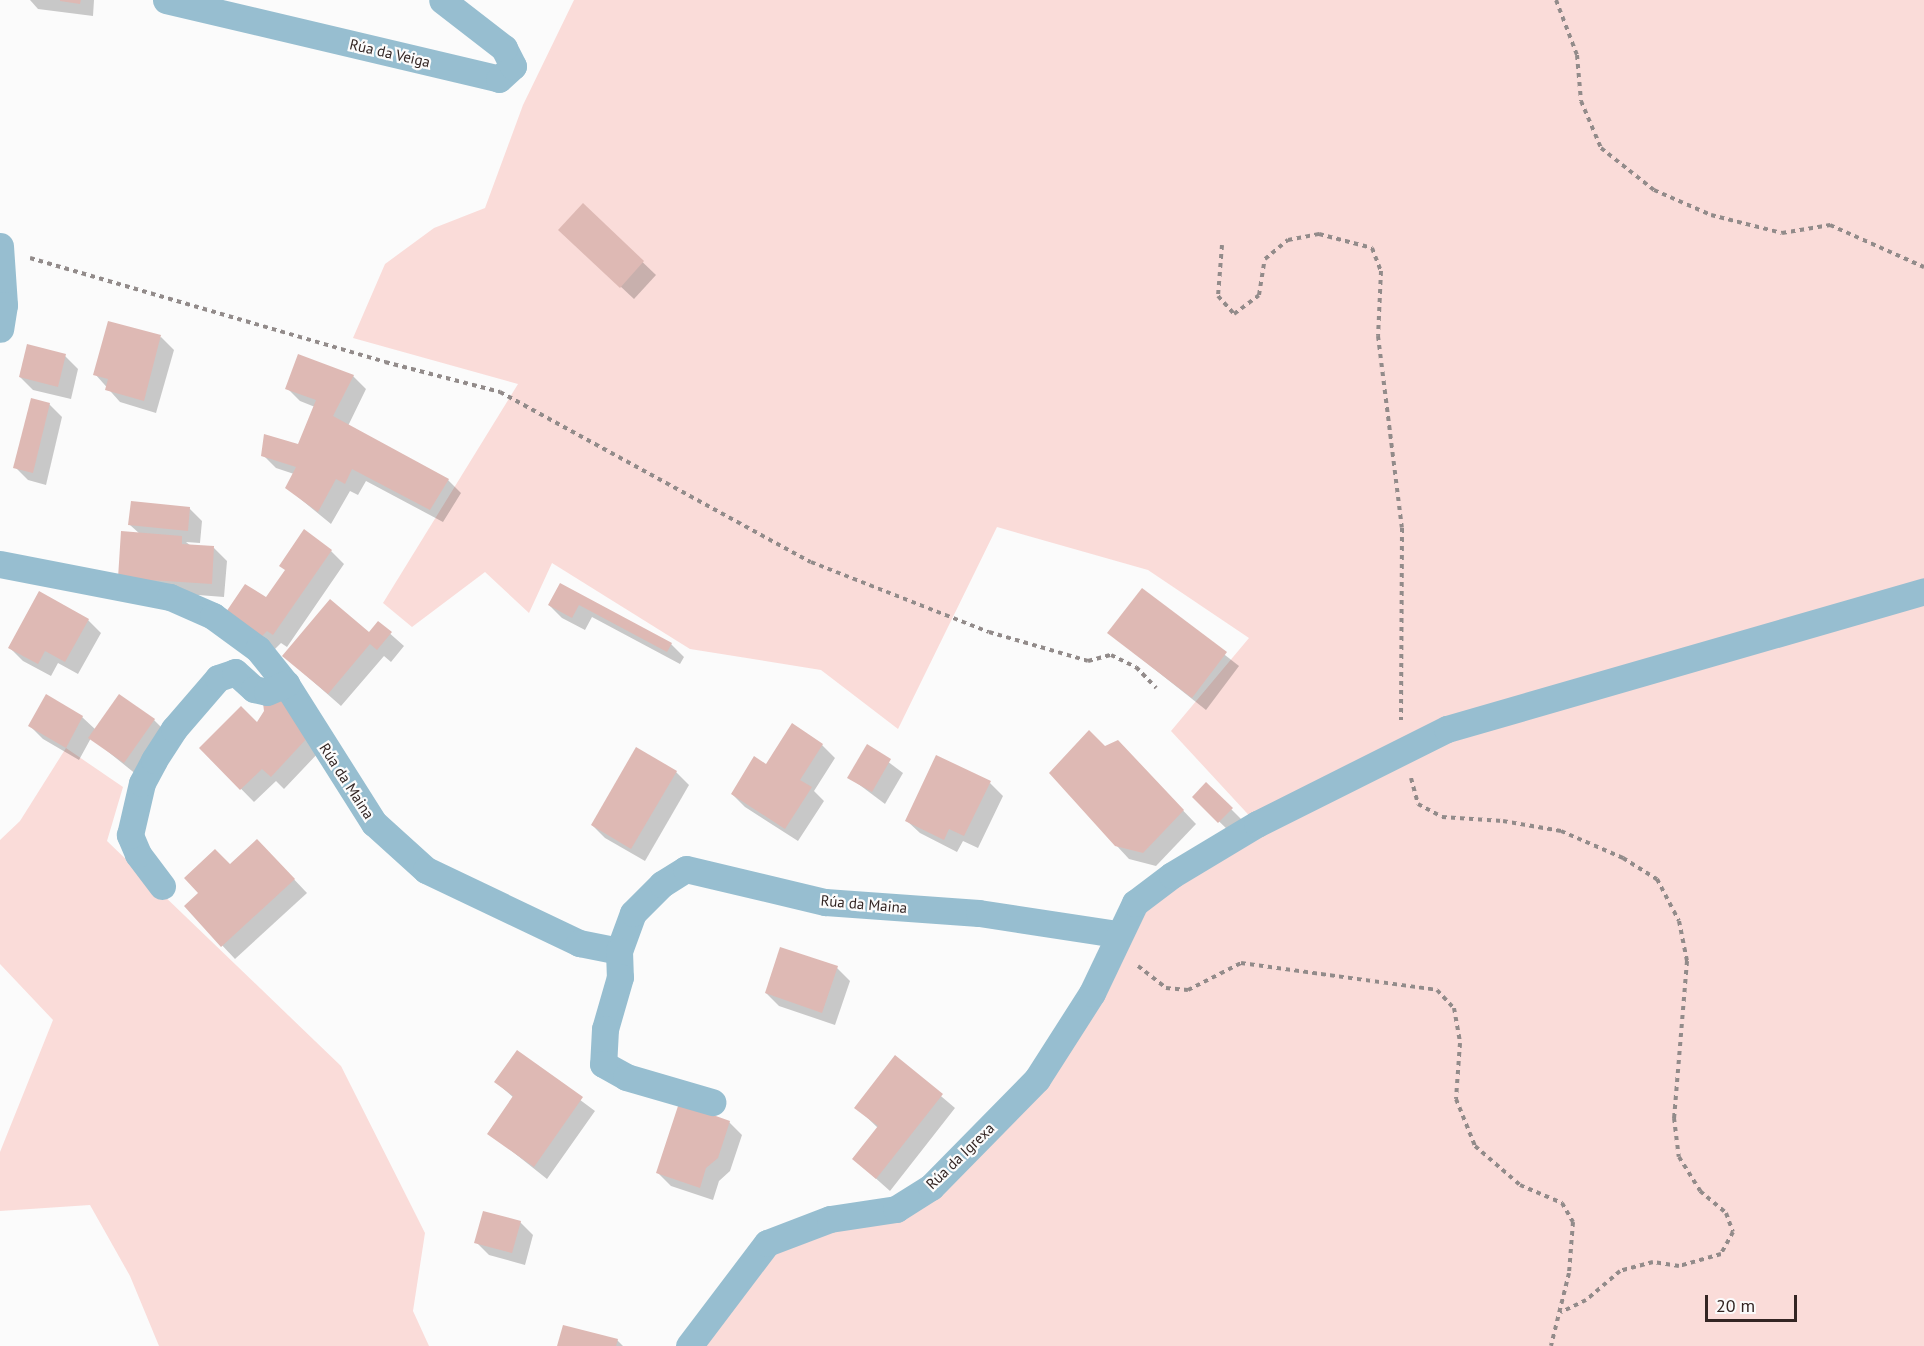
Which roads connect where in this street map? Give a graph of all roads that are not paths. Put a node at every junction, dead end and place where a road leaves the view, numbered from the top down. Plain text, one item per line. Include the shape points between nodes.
1 (166, 0) edge
2 (442, 0) edge
3 (0, 247) edge
4 (0, 329) edge
5 (0, 564) edge
6 (1924, 591) edge
7 (286, 684) junction
8 (162, 886) dead end
9 (1117, 934) junction
10 (619, 951) junction
11 (712, 1102) dead end
12 (689, 1346) edge

1 - 2 street, Rúa da Veiga via 499,79 513,66 504,48
3 - 4 street via 4,305
5 - 7 street, Rúa da Maina via 170,597 213,616 258,649
6 - 9 street, Rúa da Igrexa via 1447,729 1257,824 1172,875 1135,903
7 - 8 street via 267,692 254,689 235,672 218,678 174,729 154,760 142,783 130,835 138,854
7 - 10 street, Rúa da Maina via 374,823 426,870 579,944
9 - 10 street, Rúa da Maina via 979,913 825,902 686,869 662,884 633,913
9 - 12 street, Rúa da Igrexa via 1092,993 1037,1079 931,1187 896,1209 830,1219 767,1243
10 - 11 street, Rúa da Maina via 620,977 605,1029 603,1064 626,1077

